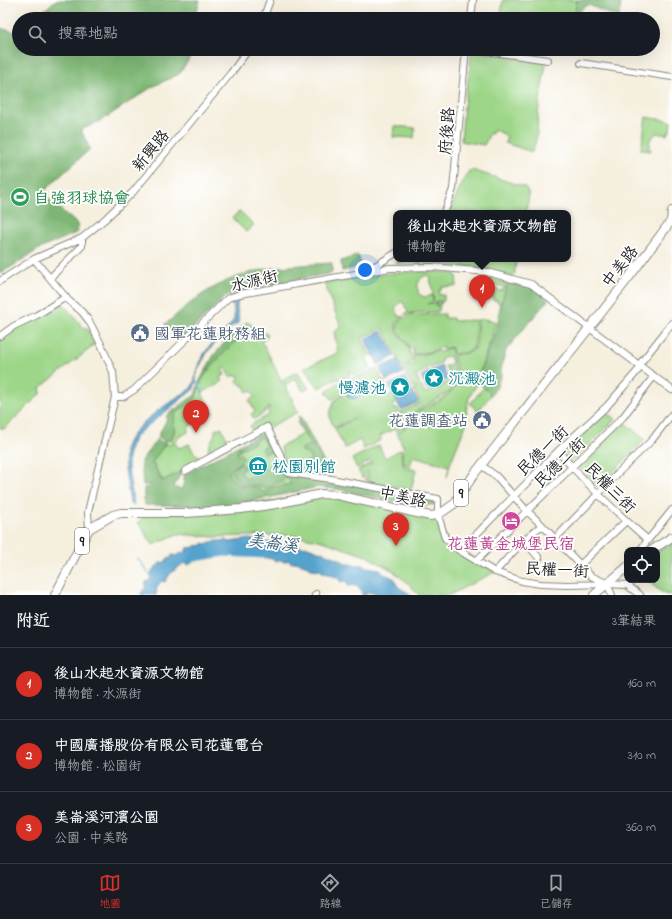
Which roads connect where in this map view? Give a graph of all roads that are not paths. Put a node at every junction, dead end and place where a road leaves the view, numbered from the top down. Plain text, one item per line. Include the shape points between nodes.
1 (270, 0) edge
2 (473, 0) edge
3 (266, 12) edge
4 (471, 12) edge
5 (244, 56) edge
6 (465, 56) edge
7 (520, 56) edge
8 (548, 60) dead end
9 (581, 63) dead end
10 (672, 77) edge
11 (445, 210) edge
12 (672, 211) edge
13 (672, 221) edge
14 (82, 238) junction
15 (393, 255) edge
16 (34, 258) junction
17 (367, 271) junction
18 (50, 278) junction
19 (0, 281) edge
20 (66, 297) junction
21 (672, 323) edge
22 (589, 327) junction
23 (0, 336) edge
24 (640, 366) junction
25 (654, 376) junction
26 (672, 390) edge
27 (115, 397) junction
28 (672, 414) edge
29 (558, 450) junction
30 (482, 465) junction
31 (572, 468) junction
32 (185, 471) dead end
33 (598, 493) junction
34 (514, 495) junction
35 (672, 510) edge
36 (527, 511) junction
37 (438, 515) junction
38 (626, 521) junction
39 (542, 525) junction
40 (89, 529) junction
41 (672, 537) edge
42 (555, 539) junction
43 (524, 540) junction
44 (648, 540) junction
45 (642, 547) edge
46 (657, 547) edge
47 (460, 551) junction
48 (539, 558) dead end
49 (476, 560) junction
50 (580, 565) junction
51 (624, 570) edge
52 (494, 572) junction
53 (607, 584) junction
54 (55, 595) edge
55 (594, 595) edge
56 (612, 595) edge
57 (640, 595) edge

1 - 3 street
2 - 4 street
5 - 14 street, 新興路 via 133,192
6 - 11 street, 府後路 via 453,189
7 - 8 street
9 - 10 street
12 - 13 main road, 9
13 - 22 main road, 中美路 / 9
14 - 16 street, 新興路
14 - 18 street via 82,246
15 - 17 street
16 - 18 street
16 - 19 street, 新興路
17 - 22 street, 水源街 via 433,267 487,272 531,284
17 - 27 street, 水源街 via 228,298 134,390 123,397
18 - 20 street
20 - 23 street
20 - 27 street via 89,321 101,344 113,372
21 - 24 street, 民德一街
22 - 24 street, 水源街
22 - 30 main road, 中美路 / 9
24 - 25 street, 水源街
24 - 29 street, 民德一街 via 607,406
25 - 26 street, 水源街
25 - 31 street, 民德二街 via 623,417
27 - 40 street via 88,512
28 - 33 street via 652,440
29 - 31 street, 民權三街
29 - 34 street, 民德一街
30 - 34 street
30 - 37 main road, 中美路 / 9 via 454,504
31 - 33 street, 民權三街
31 - 36 street, 民德二街
32 - 37 street, 民權一街 via 267,427 289,473 438,499
33 - 38 street, 民權三街
33 - 42 street
34 - 36 street
34 - 47 street, 民德一街
35 - 44 street
36 - 39 street
36 - 49 street, 民德二街
37 - 40 main road, 中美路 / 9 via 430,516 337,495 321,494 241,509 186,513 121,513
37 - 47 street, 民權一街 via 445,538
38 - 44 street, 民權三街
38 - 50 street
39 - 42 street
39 - 43 street
40 - 54 main road, 9
41 - 46 main road
42 - 50 street
43 - 48 street
43 - 52 street
44 - 45 street
47 - 49 street, 民權一街
49 - 52 street, 民權一街
50 - 53 street via 591,576
51 - 53 main road
52 - 53 street, 民權一街 via 541,584
53 - 55 main road
53 - 56 street
53 - 57 street, 民權一街 via 627,585

